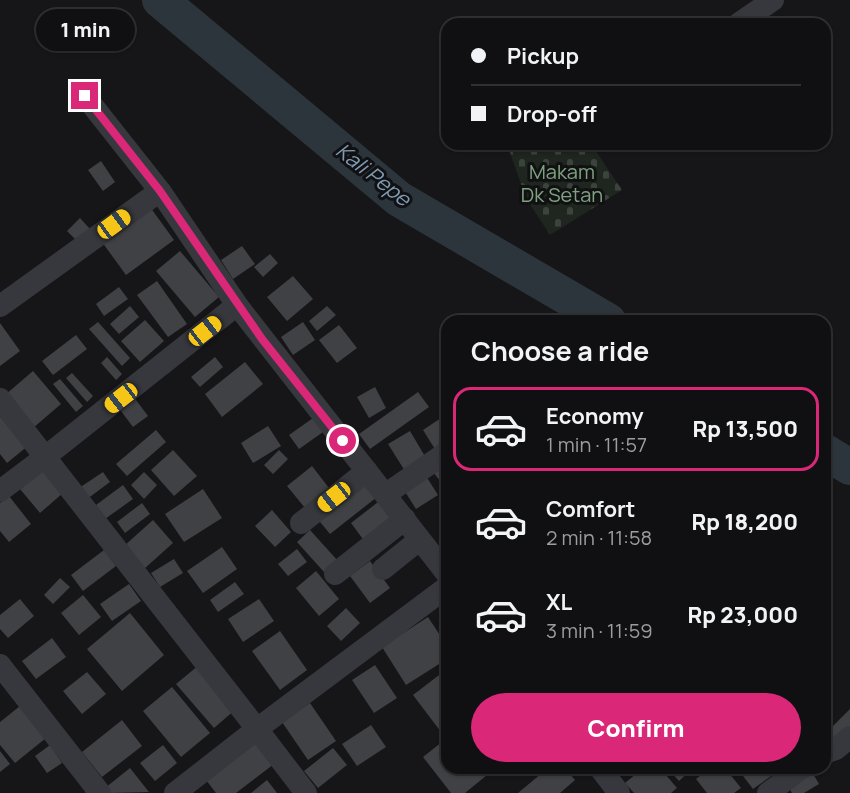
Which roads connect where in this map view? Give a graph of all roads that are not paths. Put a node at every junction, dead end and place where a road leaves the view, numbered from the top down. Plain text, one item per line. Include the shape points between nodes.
1 (773, 0) edge
2 (747, 18) edge
3 (85, 96) dead end
4 (160, 191) junction
5 (237, 305) junction
6 (0, 306) edge
7 (0, 399) edge
8 (441, 456) edge
9 (45, 457) junction
10 (367, 471) junction
11 (0, 491) edge
12 (386, 494) junction
13 (405, 519) junction
14 (301, 524) dead end
15 (419, 540) junction
16 (441, 567) edge
17 (383, 569) dead end
18 (335, 574) dead end
19 (441, 591) edge
20 (0, 665) edge
21 (257, 729) junction
22 (605, 774) edge
23 (794, 774) edge
24 (100, 793) edge
25 (175, 793) edge
26 (306, 793) edge
27 (620, 793) edge
28 (768, 793) edge

1 - 2 street
3 - 4 street
4 - 5 street
4 - 6 street
5 - 9 street
5 - 10 street
7 - 9 street
8 - 12 street
9 - 11 street
9 - 21 street
10 - 12 street
10 - 14 street
12 - 13 street
13 - 15 street
13 - 18 street
15 - 16 street
15 - 17 street
19 - 21 street
20 - 24 street
21 - 25 street
21 - 26 street
22 - 27 street
23 - 28 street

